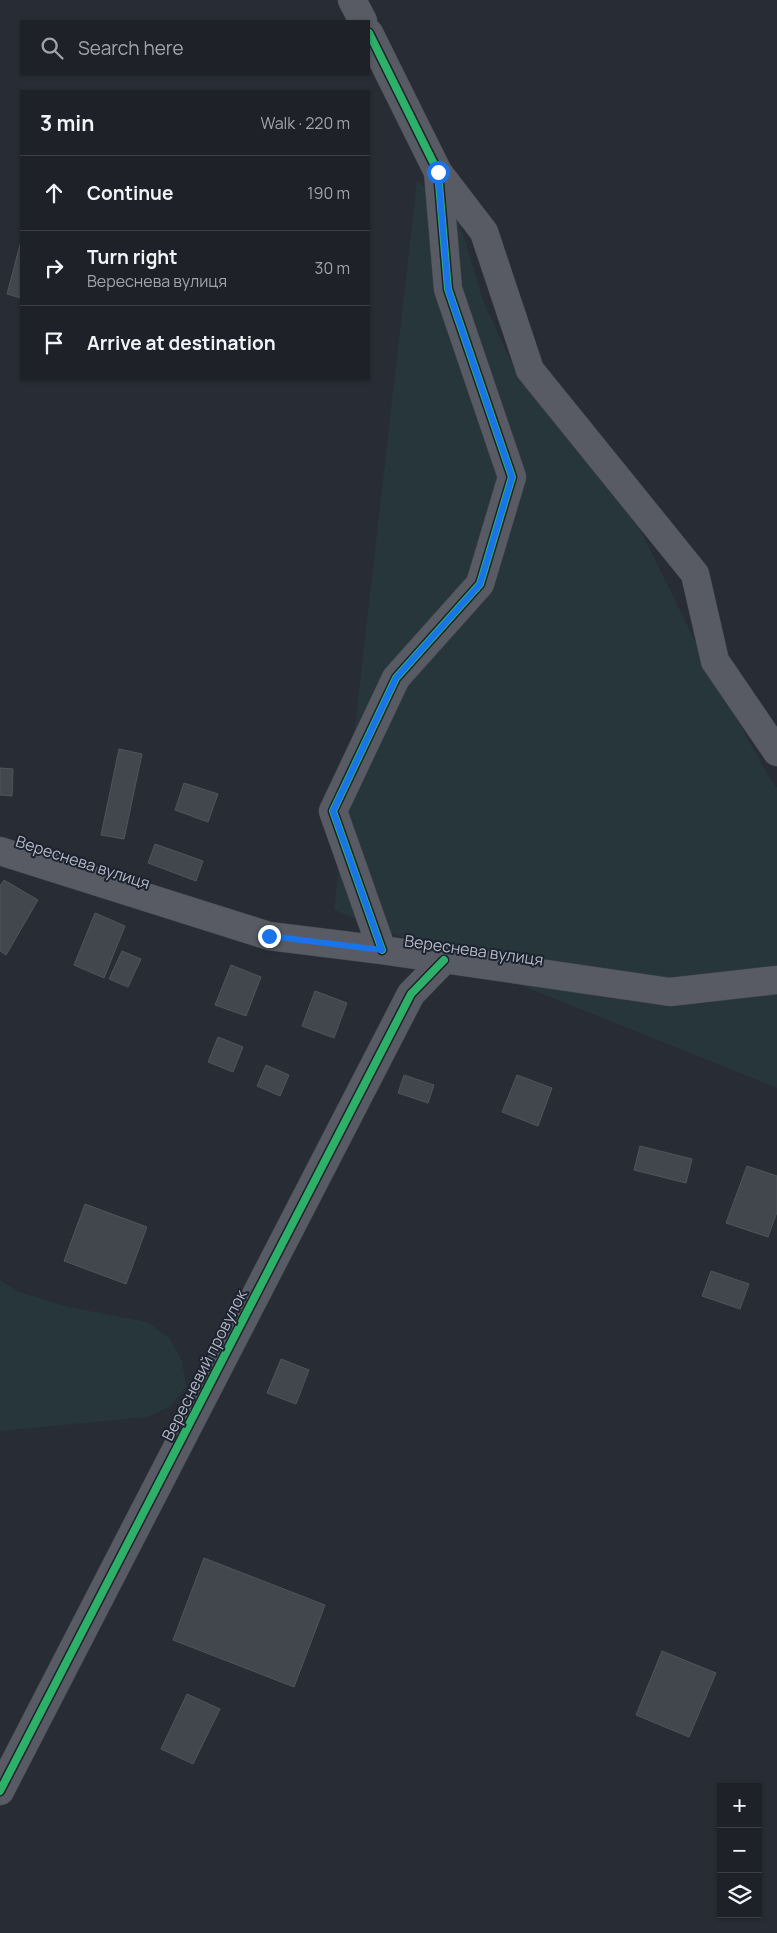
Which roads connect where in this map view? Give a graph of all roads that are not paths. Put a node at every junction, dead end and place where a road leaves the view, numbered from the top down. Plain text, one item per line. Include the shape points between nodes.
1 (352, 0) edge
2 (362, 20) edge
3 (370, 35) edge
4 (438, 172) junction
5 (777, 752) edge
6 (0, 851) edge
7 (382, 950) junction
8 (444, 960) junction
9 (777, 980) edge
10 (0, 1791) edge

1 - 2 street
3 - 4 street
4 - 5 street via 484,232 530,370 695,574 715,661
4 - 7 street via 448,289 512,477 480,584 396,678 333,811
6 - 7 street, Вереснева вулиця via 269,936
7 - 8 street, Вереснева вулиця
8 - 9 street, Вереснева вулиця via 670,992
8 - 10 street, Вересневий провулок via 411,994

